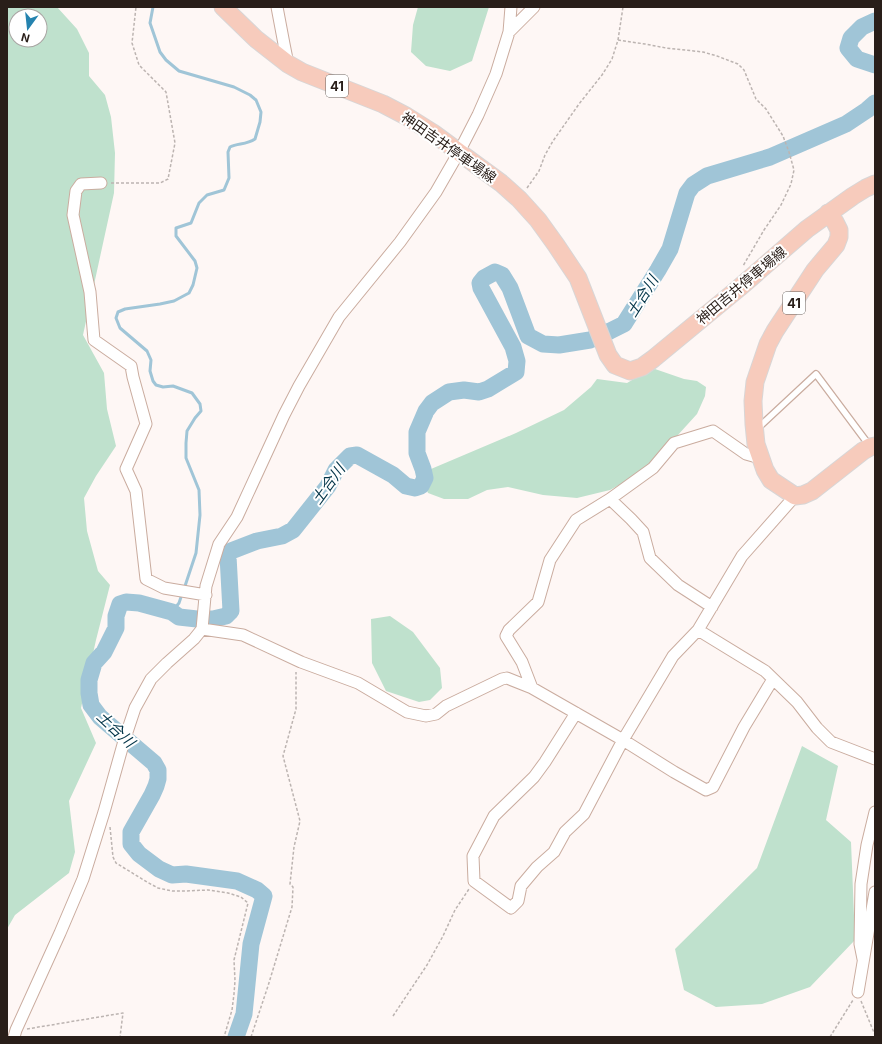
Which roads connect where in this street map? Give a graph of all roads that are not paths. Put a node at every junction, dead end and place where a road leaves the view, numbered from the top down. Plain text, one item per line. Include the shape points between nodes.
1 (223, 7) edge
2 (511, 7) edge
3 (534, 7) edge
4 (278, 8) edge
5 (509, 32) junction
6 (288, 64) junction
7 (459, 152) junction
8 (101, 183) road end
9 (875, 184) edge
10 (828, 213) junction
11 (755, 432) junction
12 (873, 446) edge
13 (760, 458) junction
14 (795, 496) junction
15 (610, 499) junction
16 (206, 595) junction
17 (712, 607) junction
18 (202, 629) junction
19 (698, 630) junction
20 (773, 679) junction
21 (532, 688) junction
22 (576, 713) junction
23 (623, 740) junction
24 (875, 759) edge
25 (875, 812) edge
26 (875, 892) edge
27 (863, 959) junction
28 (858, 992) road end
29 (14, 1037) edge

1 - 6 main road, 神田吉井停車場線 / 41 via 256,39
2 - 5 street
3 - 5 street
4 - 6 street
5 - 7 street via 496,74
6 - 7 main road, 神田吉井停車場線 / 41 via 383,104 433,133
7 - 10 main road, 神田吉井停車場線 / 41 via 519,198 538,220 578,278 608,355 615,366 630,371 642,367 653,359
7 - 16 street via 436,192 400,242 339,318 299,386 237,517 219,544 206,586
8 - 16 street via 81,184 76,191 73,215 90,292 94,340 131,366 146,424 126,469 136,491 146,579 164,588
9 - 10 main road, 神田吉井停車場線 / 41
10 - 11 main road, 41 via 839,230 839,237 768,344 755,382
11 - 12 lane via 816,374
11 - 13 main road, 41
12 - 14 main road via 812,491
13 - 14 main road, 41 via 771,480
13 - 15 street via 746,454 713,431 674,443 653,468
14 - 17 street via 742,556
15 - 17 street via 643,532 650,558 678,585
15 - 21 street via 576,520 550,560 538,602 506,636 522,662
16 - 18 street
17 - 19 street
18 - 21 street via 243,635 301,662 358,683 407,712 426,716 436,714 446,706 507,678
18 - 29 street via 151,680 135,708 83,879
19 - 20 street via 765,671
19 - 23 street via 673,656
20 - 23 street via 713,786 706,790
20 - 24 street via 797,702 831,742
21 - 22 street
22 - 23 street
22 - 23 street via 534,777 494,816 473,856 474,881 510,908 518,901 521,886 554,852 565,832 584,814
25 - 27 street via 861,884 860,944
26 - 27 street
27 - 28 street

